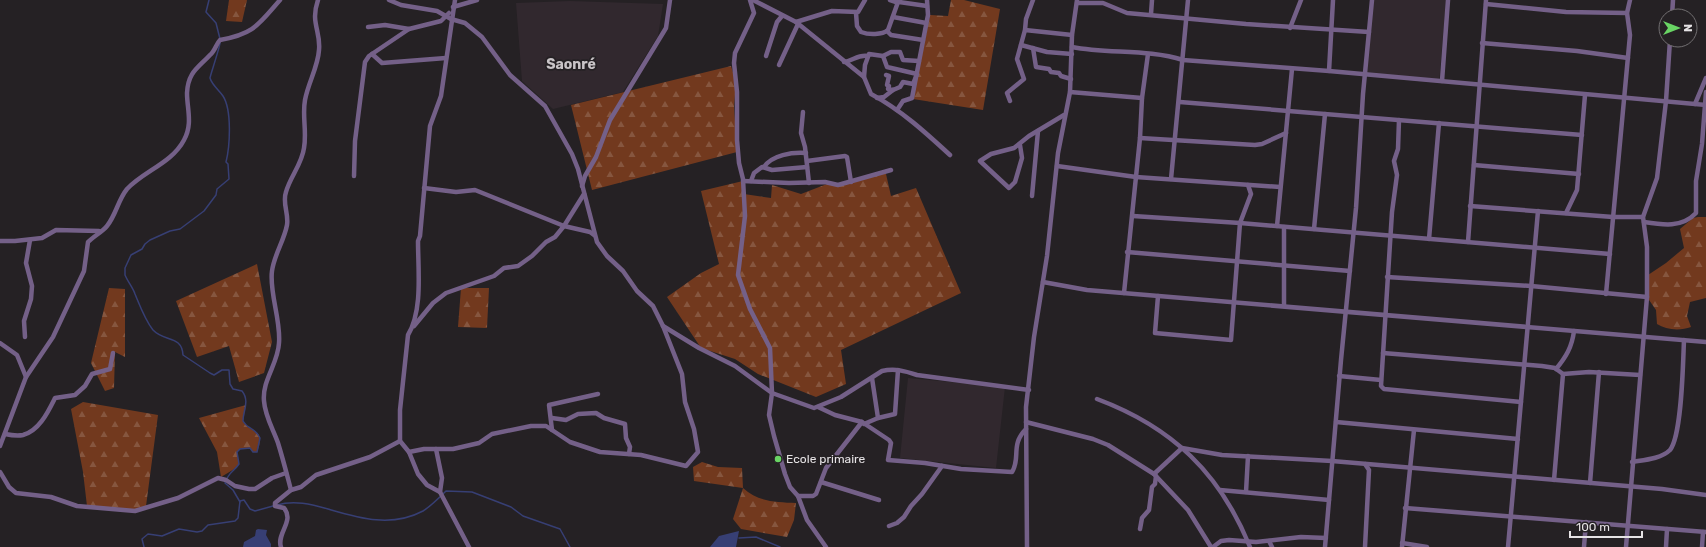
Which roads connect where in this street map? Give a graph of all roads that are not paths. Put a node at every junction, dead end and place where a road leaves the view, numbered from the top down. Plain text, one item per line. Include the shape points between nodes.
1 (280, 0) edge
2 (318, 0) edge
3 (389, 0) edge
4 (455, 0) edge
5 (477, 0) edge
6 (670, 0) edge
7 (751, 0) edge
8 (865, 0) edge
9 (890, 0) edge
10 (927, 0) edge
11 (1033, 0) edge
12 (1152, 0) edge
13 (1188, 0) edge
14 (1301, 0) edge
15 (1333, 0) edge
16 (1372, 0) edge
17 (1448, 0) edge
18 (1630, 0) edge
19 (899, 2) edge
20 (1077, 2) edge
21 (1099, 2) edge
22 (1486, 2) edge
23 (454, 6) junction
24 (927, 6) junction
25 (856, 13) junction
26 (1627, 13) junction
27 (1151, 14) junction
28 (782, 16) junction
29 (449, 17) junction
30 (892, 17) junction
31 (1188, 18) junction
32 (797, 23) junction
33 (926, 23) junction
34 (368, 28) dead end
35 (1290, 28) junction
36 (409, 29) junction
37 (1025, 30) junction
38 (1332, 30) junction
39 (887, 31) junction
40 (1369, 32) junction
41 (1072, 35) junction
42 (923, 40) junction
43 (1482, 43) junction
44 (1021, 45) junction
45 (1072, 47) junction
46 (1033, 48) junction
47 (1669, 48) edge
48 (372, 54) junction
49 (1072, 54) junction
50 (1148, 54) junction
51 (766, 56) dead end
52 (868, 56) junction
53 (884, 56) junction
54 (446, 58) junction
55 (1628, 58) junction
56 (1183, 60) junction
57 (843, 62) junction
58 (919, 62) junction
59 (779, 65) dead end
60 (1292, 69) junction
61 (1329, 71) junction
62 (917, 74) junction
63 (1366, 74) junction
64 (886, 75) dead end
65 (864, 77) junction
66 (1706, 78) edge
67 (1070, 79) junction
68 (1442, 81) junction
69 (1478, 84) junction
70 (893, 90) junction
71 (1070, 92) junction
72 (1706, 92) edge
73 (1585, 94) junction
74 (877, 98) junction
75 (1142, 98) junction
76 (1624, 98) junction
77 (1010, 101) dead end
78 (1666, 101) junction
79 (1180, 102) junction
80 (1695, 104) junction
81 (1705, 105) edge
82 (897, 110) junction
83 (1288, 111) junction
84 (803, 112) dead end
85 (1325, 114) junction
86 (1064, 115) junction
87 (1361, 116) junction
88 (1399, 120) junction
89 (1439, 124) junction
90 (1476, 127) junction
91 (1038, 131) junction
92 (1286, 133) junction
93 (1582, 135) junction
94 (1140, 138) junction
95 (1175, 141) junction
96 (1704, 144) edge
97 (1020, 145) junction
98 (806, 152) junction
99 (950, 155) dead end
100 (807, 161) junction
101 (1474, 165) junction
102 (1057, 166) junction
103 (764, 167) junction
104 (807, 167) junction
105 (892, 170) dead end
106 (1579, 174) junction
107 (354, 176) dead end
108 (1136, 177) junction
109 (1171, 179) junction
110 (743, 181) junction
111 (751, 182) junction
112 (851, 182) junction
113 (808, 183) junction
114 (1248, 185) junction
115 (1280, 187) junction
116 (424, 188) junction
117 (582, 188) junction
118 (584, 194) junction
119 (1032, 196) dead end
120 (1470, 206) junction
121 (1538, 211) junction
122 (1566, 213) junction
123 (1133, 216) junction
124 (1613, 217) junction
125 (1644, 220) junction
126 (1240, 223) junction
127 (564, 226) junction
128 (1277, 226) junction
129 (1284, 227) junction
130 (1314, 230) junction
131 (101, 231) junction
132 (1353, 233) junction
133 (594, 235) junction
134 (1390, 236) junction
135 (1429, 239) junction
136 (30, 240) junction
137 (0, 241) edge
138 (1468, 242) junction
139 (1534, 248) junction
140 (1127, 252) junction
141 (1610, 254) junction
142 (1236, 261) junction
143 (1284, 264) junction
144 (1350, 271) junction
145 (1388, 277) junction
146 (1043, 282) junction
147 (1531, 286) junction
148 (1124, 294) junction
149 (1606, 294) junction
150 (1158, 296) junction
151 (1647, 298) junction
152 (1234, 302) junction
153 (1284, 306) junction
154 (1345, 312) junction
155 (1386, 314) junction
156 (414, 326) junction
157 (663, 326) junction
158 (1528, 328) junction
159 (1574, 331) junction
160 (1643, 337) junction
161 (25, 338) dead end
162 (1684, 340) junction
163 (1706, 342) edge
164 (0, 343) edge
165 (113, 353) dead end
166 (1383, 353) junction
167 (1524, 364) junction
168 (1556, 369) junction
169 (898, 370) junction
170 (1599, 372) junction
171 (1563, 374) junction
172 (1640, 375) junction
173 (1340, 376) junction
174 (26, 377) junction
175 (872, 378) junction
176 (1381, 380) junction
177 (1029, 390) junction
178 (772, 393) junction
179 (598, 394) dead end
180 (1097, 399) dead end
181 (1521, 402) junction
182 (818, 407) junction
183 (552, 418) junction
184 (878, 418) junction
185 (1026, 422) junction
186 (1336, 422) junction
187 (863, 423) junction
188 (1026, 429) junction
189 (552, 430) junction
190 (1414, 430) junction
191 (4, 434) junction
192 (1518, 440) junction
193 (400, 441) junction
194 (1, 442) edge
195 (1182, 448) junction
196 (436, 449) junction
197 (409, 452) junction
198 (629, 454) junction
199 (1248, 456) junction
200 (1332, 461) junction
201 (1632, 462) junction
202 (1365, 464) junction
203 (942, 466) junction
204 (1410, 468) junction
205 (0, 472) edge
206 (286, 473) junction
207 (1155, 475) junction
208 (1515, 477) junction
209 (1554, 480) junction
210 (821, 482) junction
211 (1590, 483) junction
212 (1630, 487) junction
213 (291, 490) junction
214 (1220, 490) junction
215 (440, 492) junction
216 (1246, 492) junction
217 (1706, 495) edge
218 (798, 496) junction
219 (879, 500) dead end
220 (1329, 500) junction
221 (1405, 508) junction
222 (1512, 516) junction
223 (1586, 522) junction
224 (1627, 525) junction
225 (889, 526) dead end
226 (1140, 529) dead end
227 (1667, 529) junction
228 (1705, 532) edge
229 (1326, 538) junction
230 (1269, 541) junction
231 (1249, 544) edge
232 (1402, 545) edge
233 (282, 547) edge
234 (469, 547) edge
235 (826, 547) edge
236 (1026, 547) edge
237 (1212, 547) edge
238 (1272, 547) edge
239 (1326, 547) edge
240 (1365, 547) edge
241 (1427, 547) edge
242 (1508, 547) edge
243 (1584, 547) edge
244 (1626, 547) edge
245 (1666, 547) edge
246 (1702, 547) edge

1 - 131 street via 251,30 218,42 210,55 196,68 187,92 190,116 184,142 125,191 117,210
2 - 206 street via 315,26 320,48 305,101 304,148 286,192 284,201 288,213 287,224 271,272 279,342 275,361 264,388 264,401
3 - 29 street via 401,5 437,11
4 - 23 street
5 - 23 street
6 - 117 street via 666,28 610,120
7 - 28 street
7 - 110 street via 754,13 738,47 734,63 738,158
8 - 25 street
9 - 19 street
10 - 24 street
11 - 37 street
12 - 27 street
13 - 31 street
14 - 35 street
15 - 38 street
16 - 40 street
17 - 68 street
18 - 26 street
19 - 24 street
19 - 30 street
20 - 21 street
20 - 41 street
21 - 27 street via 1127,13
22 - 26 street via 1566,12
22 - 43 street
23 - 29 street
24 - 33 street
25 - 32 street via 832,11
25 - 39 street via 857,26 861,32 870,34
26 - 55 street via 1630,35
27 - 31 street
28 - 32 street
28 - 51 street via 777,22
29 - 36 street
29 - 54 street
29 - 117 street via 465,23 482,37 510,75 545,106 572,154
30 - 33 street
30 - 39 street
31 - 35 street
31 - 56 street
32 - 57 street
32 - 59 street
33 - 42 street
34 - 36 street via 385,25
35 - 38 street
36 - 48 street
37 - 41 street
37 - 44 street
38 - 40 street
38 - 61 street
39 - 42 street via 891,35
40 - 63 street
41 - 45 street
42 - 58 street
43 - 55 street
43 - 69 street
44 - 46 street
44 - 77 street via 1017,63 1024,79 1006,94
45 - 49 street
45 - 50 street
46 - 49 street
46 - 67 street via 1036,67 1049,69
47 - 78 street
48 - 54 street via 382,62
48 - 107 street via 365,62 359,99
49 - 67 street
50 - 56 street
50 - 75 street
52 - 53 street
52 - 57 street
52 - 65 street
53 - 58 street via 891,52 900,52 903,60
53 - 62 street via 887,67
54 - 116 street via 441,96 430,126
55 - 76 street
56 - 60 street
56 - 79 street
57 - 65 street
58 - 62 street
60 - 61 street
60 - 83 street
61 - 63 street
62 - 70 street via 913,84 902,82 900,87
62 - 82 street via 912,98 903,101
63 - 68 street
63 - 87 street
64 - 70 street via 889,76 888,89
65 - 74 street via 868,92
66 - 80 street
67 - 71 street
68 - 69 street
69 - 73 street
69 - 90 street
70 - 74 street via 884,97
71 - 75 street
71 - 86 street
72 - 81 street
73 - 76 street
73 - 93 street
74 - 82 street
75 - 94 street
76 - 78 street
76 - 124 street
78 - 80 street
78 - 125 street via 1656,178
79 - 83 street
79 - 95 street
80 - 81 street
81 - 96 street
82 - 99 street
83 - 85 street
83 - 92 street
84 - 98 street via 801,133
85 - 87 street
85 - 130 street
86 - 91 street
86 - 102 street
87 - 88 street
87 - 132 street
88 - 89 street
88 - 134 street via 1398,149 1394,161 1397,175
89 - 90 street
89 - 135 street
90 - 93 street
90 - 101 street
91 - 97 street
91 - 119 street
92 - 95 street via 1259,145
92 - 115 street
93 - 106 street
94 - 95 street
94 - 108 street
95 - 109 street
96 - 125 street via 1696,182 1696,213 1684,222 1676,224 1665,225
97 - 97 street via 1022,158 1015,182 1009,188 980,161 986,156
98 - 100 street
98 - 103 street via 785,155 767,162
100 - 104 street
100 - 112 street via 845,156
101 - 106 street
101 - 120 street
102 - 108 street
102 - 146 street
103 - 104 street via 772,170
103 - 111 street via 758,170
104 - 113 street
105 - 112 street
106 - 122 street via 1576,194
108 - 109 street
108 - 123 street via 1132,201
109 - 114 street
110 - 111 street
110 - 178 street via 745,216 738,275 750,310 770,348
111 - 113 street
112 - 113 street via 838,185 825,182
114 - 115 street
114 - 126 street via 1251,194
115 - 128 street
116 - 127 street via 456,192 475,190
116 - 156 street via 418,241 419,285
117 - 118 street
118 - 127 street
118 - 133 street via 591,214
120 - 121 street
120 - 138 street
121 - 122 street
121 - 139 street
122 - 124 street
123 - 126 street
123 - 140 street
124 - 125 street
124 - 141 street
125 - 151 street
126 - 128 street
126 - 142 street
127 - 133 street
127 - 156 street via 555,237 518,266 504,268 494,276 446,293 433,303
128 - 129 street
129 - 130 street
129 - 143 street
130 - 132 street
131 - 136 street via 56,230 42,238
131 - 174 street via 88,242 84,271 53,337
132 - 134 street
132 - 144 street
133 - 157 street via 607,256 624,271 637,291 653,306
134 - 135 street
134 - 145 street
135 - 138 street
136 - 137 street
136 - 161 street via 26,264 32,286 31,300 24,321
138 - 139 street
139 - 141 street
139 - 147 street
140 - 142 street
140 - 148 street
141 - 149 street
142 - 143 street
142 - 152 street
143 - 144 street
143 - 153 street
144 - 154 street
145 - 147 street
145 - 155 street
146 - 148 street
146 - 177 street
147 - 149 street
147 - 158 street
148 - 150 street
149 - 151 street
150 - 152 street
150 - 152 street via 1155,333 1231,340
151 - 160 street
152 - 153 street
153 - 154 street
154 - 155 street
154 - 173 street
155 - 158 street
155 - 166 street
156 - 193 street via 408,335 400,410
157 - 178 street via 736,366
157 - 198 street via 682,374 685,402 698,452 686,466 653,457
158 - 159 street
158 - 167 street
159 - 160 street
159 - 168 street via 1569,352
160 - 162 street
160 - 172 street
162 - 163 street
162 - 201 street via 1678,419 1673,445 1655,458
164 - 174 street via 17,355
165 - 191 street via 110,369 92,374 85,386 75,395 55,398 34,430 22,435
166 - 167 street
166 - 176 street
167 - 168 street
167 - 181 street
168 - 171 street
169 - 175 street via 882,371
169 - 177 street via 917,375
169 - 184 street via 895,414
170 - 171 street
170 - 172 street
170 - 211 street
171 - 209 street
172 - 201 street
173 - 176 street
173 - 186 street
174 - 191 street
175 - 182 street via 841,397
175 - 184 street
176 - 181 street via 1384,389
177 - 185 street
178 - 182 street via 814,408
178 - 218 street via 769,415 771,424 790,487
179 - 183 street via 549,405
180 - 195 street via 1136,417
181 - 192 street
182 - 187 street
183 - 189 street
183 - 198 street via 566,420 578,414 596,413 620,421 626,424
184 - 187 street
185 - 188 street
185 - 207 street via 1108,445
186 - 190 street
186 - 200 street
187 - 203 street via 890,442 888,460
187 - 210 street via 826,468
188 - 203 street via 1017,442 1012,472
188 - 236 street
189 - 196 street via 546,426 531,426 492,434 479,443 453,449
189 - 198 street via 570,442 600,452
190 - 192 street
190 - 204 street
191 - 194 street
192 - 208 street
193 - 197 street
193 - 213 street via 370,457 316,475 301,487
195 - 199 street via 1216,455
195 - 207 street
195 - 214 street via 1205,470
196 - 197 street
196 - 215 street via 442,478
197 - 215 street via 418,474 427,485
199 - 200 street
199 - 216 street
200 - 202 street
200 - 220 street
201 - 212 street
202 - 204 street
202 - 240 street via 1369,470
203 - 225 street via 904,517
204 - 208 street
204 - 221 street
205 - 206 street via 16,493 54,498 82,506 135,511 178,498 218,478 241,488 255,489
206 - 213 street
207 - 226 street via 1149,510 1142,518
207 - 237 street via 1188,510
208 - 209 street
208 - 222 street
209 - 211 street
210 - 218 street via 819,490 813,496
210 - 219 street
211 - 212 street
212 - 217 street
212 - 224 street
213 - 233 street via 275,504 276,507 284,508 288,514 285,530 280,538
214 - 216 street
214 - 231 street via 1230,504
215 - 234 street
216 - 220 street
218 - 235 street via 807,520
220 - 229 street
221 - 222 street
221 - 232 street
222 - 223 street
222 - 242 street
223 - 224 street
223 - 243 street
224 - 227 street
224 - 244 street
227 - 228 street
227 - 245 street
228 - 246 street
229 - 230 street via 1296,537
229 - 239 street
230 - 231 street
230 - 238 street
231 - 237 street via 1236,540 1221,541
232 - 241 street

